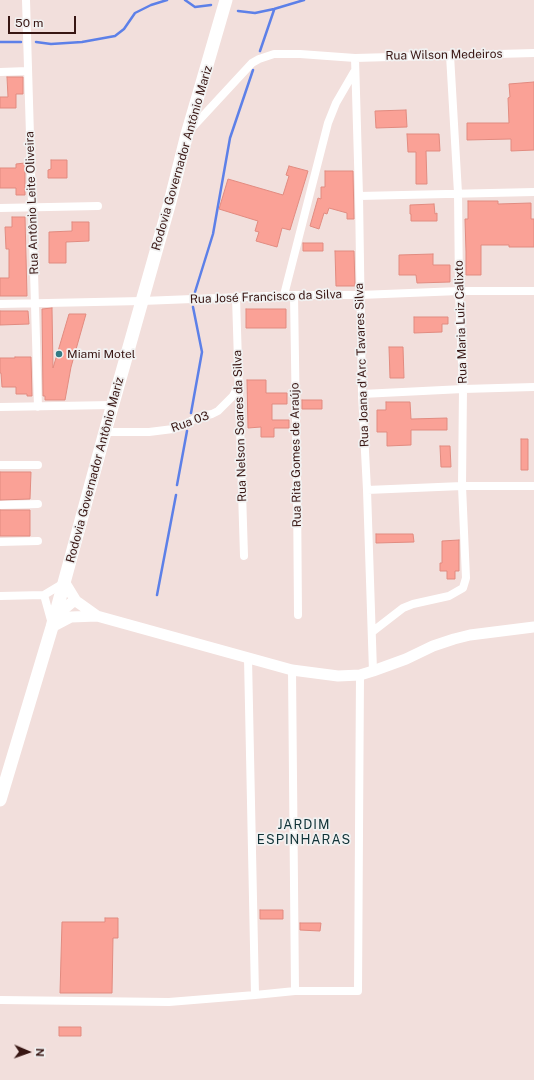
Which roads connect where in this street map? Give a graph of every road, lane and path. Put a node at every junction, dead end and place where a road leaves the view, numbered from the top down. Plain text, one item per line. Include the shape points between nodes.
1 (26, 0) edge
2 (226, 0) edge
3 (534, 53) edge
4 (450, 55) junction
5 (355, 58) junction
6 (0, 72) edge
7 (28, 72) junction
8 (355, 72) junction
9 (187, 134) junction
10 (534, 192) edge
11 (458, 193) junction
12 (359, 196) junction
13 (98, 206) dead end
14 (32, 207) junction
15 (0, 208) edge
16 (534, 290) edge
17 (459, 291) junction
18 (284, 295) junction
19 (294, 295) junction
20 (360, 295) junction
21 (236, 297) junction
22 (142, 301) junction
23 (35, 302) junction
24 (0, 304) edge
25 (239, 385) junction
26 (534, 386) edge
27 (462, 389) junction
28 (362, 394) junction
29 (112, 405) junction
30 (0, 407) edge
31 (38, 407) junction
32 (105, 432) junction
33 (0, 465) edge
34 (38, 465) dead end
35 (462, 486) junction
36 (534, 486) edge
37 (367, 490) junction
38 (38, 504) dead end
39 (0, 505) edge
40 (38, 541) dead end
41 (0, 542) edge
42 (244, 556) dead end
43 (64, 583) junction
44 (44, 595) junction
45 (0, 596) edge
46 (76, 601) junction
47 (68, 612) junction
48 (298, 615) dead end
49 (97, 616) junction
50 (52, 627) junction
51 (534, 627) edge
52 (372, 632) junction
53 (248, 658) junction
54 (292, 670) junction
55 (373, 671) junction
56 (360, 675) junction
57 (0, 800) edge
58 (295, 991) junction
59 (255, 995) junction
60 (0, 1000) edge

1 - 7 street, Rua Antônio Leite Oliveira
2 - 9 highway, Rodovia Governador Antônio Mariz
3 - 4 street, Rua Wilson Medeiros
4 - 5 street, Rua Wilson Medeiros
4 - 11 street, Rua Maria Luiz Calixto
5 - 8 street, Rua Joana d'Arc Tavares Silva
5 - 9 street, Rua Wilson Medeiros via 274,54 259,59 252,63
6 - 7 street
7 - 14 street, Rua Antônio Leite Oliveira
8 - 12 street, Rua Joana d'Arc Tavares Silva
8 - 18 street via 336,103 328,123
9 - 22 highway, Rodovia Governador Antônio Mariz
10 - 11 street
11 - 12 street
11 - 17 street, Rua Maria Luiz Calixto
12 - 20 street, Rua Joana d'Arc Tavares Silva
13 - 14 street
14 - 15 street
14 - 23 street, Rua Antônio Leite Oliveira
16 - 17 street, Rua José Francisco da Silva
17 - 20 street, Rua José Francisco da Silva
17 - 27 street, Rua Maria Luiz Calixto
18 - 19 street, Rua José Francisco da Silva
18 - 21 street, Rua José Francisco da Silva
19 - 20 street, Rua José Francisco da Silva
19 - 48 street, Rua Rita Gomes de Araújo
20 - 28 street, Rua Joana d'Arc Tavares Silva
21 - 22 street, Rua José Francisco da Silva
21 - 25 street, Rua Nelson Soares da Silva
22 - 23 street, Rua José Francisco da Silva
22 - 29 highway, Rodovia Governador Antônio Mariz
23 - 24 street, Rua José Francisco da Silva
23 - 31 street, Rua Antônio Leite Oliveira
25 - 32 street, Rua 03 via 233,396 218,411 198,417 182,426 149,432
25 - 42 street, Rua Nelson Soares da Silva
26 - 27 street
27 - 28 street
27 - 35 street, Rua Maria Luiz Calixto
28 - 37 street, Rua Joana d'Arc Tavares Silva
29 - 31 street
29 - 32 highway, Rodovia Governador Antônio Mariz
30 - 31 street
32 - 43 highway, Rodovia Governador Antônio Mariz
33 - 34 street
35 - 36 street
35 - 37 street
35 - 52 street, Rua Maria Luiz Calixto via 466,569 463,588 448,596 403,608
37 - 52 street, Rua Joana d'Arc Tavares Silva
38 - 39 street
40 - 41 street
43 - 44 street
43 - 46 main road
43 - 47 main road via 64,602
43 - 50 highway, Rodovia Governador Antônio Mariz
44 - 45 street
44 - 50 street
46 - 47 main road via 71,603
46 - 49 main road
47 - 49 main road
47 - 50 main road
49 - 53 main road
50 - 57 highway, Rodovia Governador Antônio Mariz
51 - 55 main road via 454,639
52 - 55 street, Rua Joana d'Arc Tavares Silva
53 - 54 main road
53 - 59 street
54 - 56 main road via 338,676
54 - 58 street
55 - 56 main road
56 - 58 street via 358,991
58 - 59 street
59 - 60 street via 169,1002

